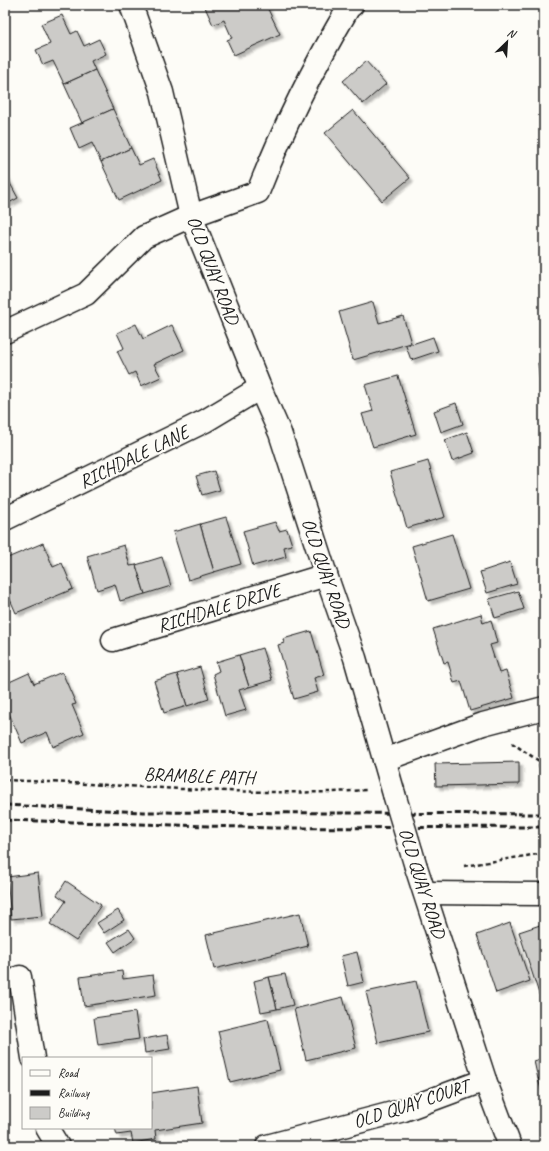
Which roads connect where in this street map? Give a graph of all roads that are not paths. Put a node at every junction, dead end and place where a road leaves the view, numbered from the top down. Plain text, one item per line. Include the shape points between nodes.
1 (131, 5) edge
2 (352, 5) edge
3 (191, 216) junction
4 (5, 332) edge
5 (260, 388) junction
6 (5, 519) edge
7 (326, 575) junction
8 (113, 640) dead end
9 (544, 708) edge
10 (384, 760) junction
11 (425, 893) junction
12 (544, 894) edge
13 (20, 977) dead end
14 (33, 1057) edge
15 (485, 1080) junction
16 (48, 1129) edge
17 (58, 1146) edge
18 (267, 1146) edge
19 (510, 1146) edge

1 - 3 street, OLD QUAY ROAD via 162,92
2 - 3 street via 348,7 325,46 258,192
3 - 4 street via 144,237 86,294
3 - 5 street, OLD QUAY ROAD
5 - 6 street, RICHDALE LANE via 205,422
5 - 7 street, OLD QUAY ROAD via 280,433
7 - 8 street, RICHDALE DRIVE
7 - 10 street, OLD QUAY ROAD via 355,658
9 - 10 street via 483,724
10 - 11 street, OLD QUAY ROAD, bridge
11 - 12 street
11 - 15 street, OLD QUAY ROAD
13 - 14 street
15 - 18 street, OLD QUAY COURT via 404,1110
15 - 19 street, OLD QUAY ROAD
16 - 17 street

